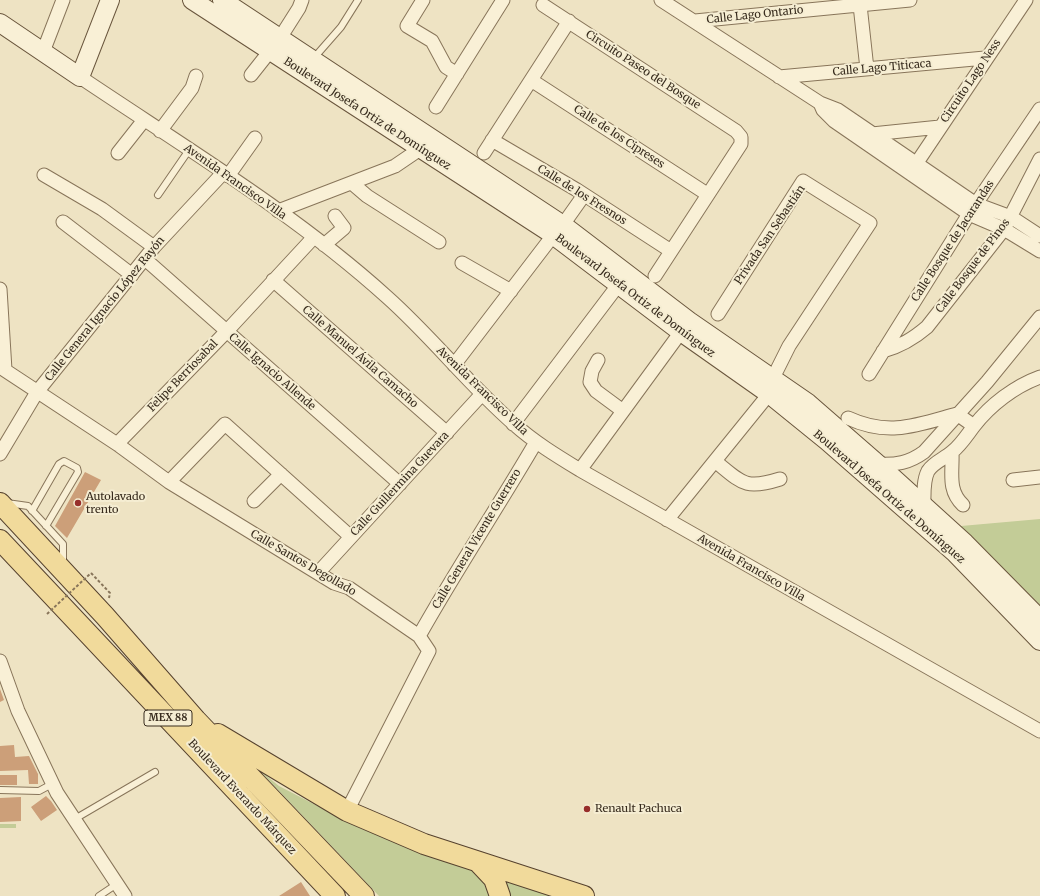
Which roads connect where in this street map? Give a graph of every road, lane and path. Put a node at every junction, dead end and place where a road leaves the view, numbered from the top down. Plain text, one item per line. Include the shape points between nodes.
1 (63, 0) edge
2 (110, 0) edge
3 (192, 0) edge
4 (302, 0) edge
5 (358, 0) edge
6 (423, 0) edge
7 (503, 0) edge
8 (661, 0) edge
9 (910, 0) edge
10 (1026, 0) edge
11 (890, 1) edge
12 (225, 5) edge
13 (543, 5) dead end
14 (860, 5) junction
15 (569, 21) junction
16 (695, 21) junction
17 (0, 23) edge
18 (275, 45) junction
19 (43, 52) junction
20 (986, 58) junction
21 (313, 60) junction
22 (867, 69) junction
23 (457, 74) junction
24 (251, 75) dead end
25 (196, 76) dead end
26 (80, 77) junction
27 (779, 77) junction
28 (531, 80) junction
29 (335, 83) junction
30 (820, 103) junction
31 (436, 106) dead end
32 (1040, 109) edge
33 (144, 120) junction
34 (940, 127) junction
35 (160, 131) junction
36 (872, 134) junction
37 (255, 138) dead end
38 (492, 140) junction
39 (420, 149) junction
40 (189, 150) junction
41 (118, 153) dead end
42 (484, 153) dead end
43 (1040, 159) edge
44 (913, 168) junction
45 (226, 174) junction
46 (44, 175) dead end
47 (353, 184) junction
48 (580, 193) junction
49 (158, 194) dead end
50 (707, 194) junction
51 (973, 209) junction
52 (278, 211) junction
53 (335, 216) dead end
54 (1011, 217) junction
55 (63, 222) dead end
56 (1004, 229) junction
57 (554, 231) junction
58 (1040, 236) edge
59 (319, 241) junction
60 (439, 242) dead end
61 (154, 247) junction
62 (671, 251) junction
63 (1040, 251) edge
64 (145, 259) junction
65 (462, 263) dead end
66 (132, 275) junction
67 (655, 276) dead end
68 (273, 280) junction
69 (619, 284) junction
70 (0, 289) edge
71 (511, 291) junction
72 (718, 314) dead end
73 (1040, 317) edge
74 (685, 326) junction
75 (226, 332) junction
76 (883, 351) junction
77 (598, 360) dead end
78 (454, 365) junction
79 (2, 368) edge
80 (869, 374) dead end
81 (1040, 377) edge
82 (769, 381) junction
83 (37, 392) junction
84 (482, 394) junction
85 (623, 411) junction
86 (957, 414) junction
87 (514, 424) junction
88 (917, 425) junction
89 (974, 426) junction
90 (837, 430) junction
91 (447, 433) junction
92 (935, 440) junction
93 (536, 442) junction
94 (117, 444) junction
95 (952, 452) junction
96 (0, 454) edge
97 (715, 462) junction
98 (878, 464) junction
99 (580, 470) junction
100 (281, 474) junction
101 (1040, 477) edge
102 (780, 479) dead end
103 (1013, 480) dead end
104 (170, 482) junction
105 (400, 484) junction
106 (254, 501) dead end
107 (963, 504) dead end
108 (924, 505) junction
109 (9, 510) edge
110 (32, 511) junction
111 (667, 520) junction
112 (46, 526) junction
113 (351, 537) junction
114 (0, 540) edge
115 (56, 560) junction
116 (318, 574) junction
117 (110, 593) dead end
118 (47, 614) dead end
119 (1040, 619) edge
120 (419, 636) junction
121 (1040, 641) edge
122 (0, 661) edge
123 (196, 720) junction
124 (1040, 731) edge
125 (155, 772) dead end
126 (52, 784) junction
127 (0, 790) edge
128 (347, 811) junction
129 (73, 820) junction
130 (475, 859) junction
131 (117, 884) junction
132 (99, 896) edge
133 (125, 896) edge
134 (335, 896) edge
135 (364, 896) edge
136 (500, 896) edge
137 (584, 896) edge

1 - 19 street
2 - 26 street
3 - 12 street, Boulevard Josefa Ortiz de Domínguez
4 - 18 street
5 - 21 lane via 342,27
6 - 23 street via 407,26 432,41 446,68
7 - 23 street
8 - 16 street
9 - 11 street, Calle Lago Ontario
10 - 20 street, Circuito Lago Ness
11 - 14 street, Calle Lago Ontario
12 - 18 street, Boulevard Josefa Ortiz de Domínguez
12 - 18 street, Boulevard Josefa Ortiz de Domínguez
13 - 15 street, Circuito Paseo del Bosque
14 - 16 street, Calle Lago Ontario
14 - 22 street
15 - 28 street
15 - 50 street, Circuito Paseo del Bosque via 736,131 741,137 741,144
16 - 27 street
17 - 19 street, Avenida Francisco Villa
18 - 21 street, Boulevard Josefa Ortiz de Domínguez
18 - 24 street
18 - 29 street, Boulevard Josefa Ortiz de Domínguez
19 - 26 street, Avenida Francisco Villa
20 - 22 street, Calle Lago Titicaca
20 - 34 street, Circuito Lago Ness
21 - 29 street, Boulevard Josefa Ortiz de Domínguez
22 - 27 street, Calle Lago Titicaca
23 - 31 street
25 - 35 street via 192,88
26 - 33 street, Avenida Francisco Villa
27 - 30 street
28 - 38 street
28 - 50 street, Calle de los Cipreses
29 - 39 street, Boulevard Josefa Ortiz de Domínguez
29 - 57 street, Boulevard Josefa Ortiz de Domínguez
30 - 36 street via 838,110
30 - 44 street via 834,121
32 - 51 street, Calle Bosque de Jacarandas
33 - 35 street, Avenida Francisco Villa
33 - 41 street
34 - 36 street
34 - 44 street, Circuito Lago Ness
35 - 40 street, Avenida Francisco Villa
36 - 44 street
37 - 45 street, Calle General Ignacio López Rayón
38 - 42 street
38 - 48 street, Calle de los Fresnos
39 - 47 street via 395,166
39 - 57 street, Boulevard Josefa Ortiz de Domínguez
40 - 45 street, Avenida Francisco Villa
40 - 49 lane
43 - 54 street, Calle Bosque de Pinos
44 - 51 street
45 - 52 street, Avenida Francisco Villa
45 - 61 street, Calle General Ignacio López Rayón
46 - 61 street via 102,209
47 - 52 street
47 - 60 street via 367,196
48 - 57 street
48 - 62 street, Calle de los Fresnos
50 - 62 street
51 - 54 street
51 - 56 street
51 - 76 street, Calle Bosque de Jacarandas
52 - 59 street, Avenida Francisco Villa
53 - 59 street, Felipe Berriosabal via 344,228
54 - 56 street, Calle Bosque de Pinos
54 - 58 street
55 - 66 street
56 - 63 street
56 - 76 street, Calle Bosque de Pinos via 927,327 912,340
57 - 69 street, Boulevard Josefa Ortiz de Domínguez
57 - 71 street
57 - 74 street, Boulevard Josefa Ortiz de Domínguez
59 - 68 street, Felipe Berriosabal
59 - 78 street, Avenida Francisco Villa via 388,298
61 - 64 street, Calle General Ignacio López Rayón
62 - 67 street
64 - 66 street, Calle General Ignacio López Rayón
64 - 75 street, Calle Ignacio Allende
65 - 71 street
66 - 83 street, Calle General Ignacio López Rayón
68 - 75 street, Felipe Berriosabal
68 - 91 street, Calle Manuel Ávila Camacho
69 - 74 street, Boulevard Josefa Ortiz de Domínguez
69 - 87 street
70 - 79 street, Calle Santos Degollado
71 - 78 street
72 - 82 street, Privada San Sebastián via 803,181 870,223
73 - 86 street
74 - 82 street, Boulevard Josefa Ortiz de Domínguez via 743,367
74 - 85 street
75 - 94 street, Felipe Berriosabal
75 - 105 street, Calle Ignacio Allende
76 - 80 street, Calle Bosque de Jacarandas
77 - 85 street via 590,382 596,391
78 - 84 street, Avenida Francisco Villa
79 - 83 street, Calle Santos Degollado
81 - 89 street via 1026,382 1013,391
82 - 90 street, Boulevard Josefa Ortiz de Domínguez via 808,403
82 - 97 street, Privada San Sebastián
83 - 94 street, Calle Santos Degollado
83 - 96 street, Calle General Ignacio López Rayón
84 - 87 street, Avenida Francisco Villa
84 - 91 street, Calle Guillermina Guevara
85 - 99 street
86 - 88 street
86 - 89 street
86 - 92 street
87 - 93 street, Avenida Francisco Villa
88 - 90 street via 889,430 861,424
88 - 92 street
89 - 95 street
90 - 98 street, Boulevard Josefa Ortiz de Domínguez
90 - 121 street, Boulevard Josefa Ortiz de Domínguez
91 - 105 street, Calle Guillermina Guevara
92 - 95 street
92 - 98 street via 924,452 903,464
93 - 99 street, Avenida Francisco Villa
93 - 120 street, Calle General Vicente Guerrero via 454,574
94 - 104 street, Calle Santos Degollado
95 - 107 street via 952,489 956,498
95 - 108 street via 937,461 927,473
97 - 102 street via 741,483 760,485
97 - 111 street, Privada San Sebastián
98 - 108 street, Boulevard Josefa Ortiz de Domínguez
99 - 111 street, Avenida Francisco Villa
100 - 104 street via 225,424
100 - 106 street
100 - 113 street
101 - 103 street
104 - 116 street, Calle Santos Degollado
105 - 113 street, Calle Guillermina Guevara
108 - 119 street, Boulevard Josefa Ortiz de Domínguez via 966,543
109 - 110 lane via 28,506
109 - 115 main road, MEX 88
110 - 112 lane
110 - 112 lane via 59,464 64,462 77,468 78,472
111 - 124 street, Avenida Francisco Villa
112 - 115 lane via 63,544
113 - 116 street, Calle Guillermina Guevara
114 - 134 main road, Boulevard Everardo Márquez / MEX 88
115 - 123 main road, MEX 88
116 - 120 street, Calle Santos Degollado via 349,588
117 - 118 path, bridge via 91,573
120 - 128 street, Calle Santos Degollado via 429,651
122 - 126 street via 18,710
123 - 128 main road
123 - 135 main road, MEX 88
125 - 129 lane
126 - 127 lane via 39,791
126 - 129 street
128 - 130 main road via 424,844
129 - 131 street
130 - 136 main road via 494,879
130 - 137 main road
131 - 132 lane
131 - 133 street

